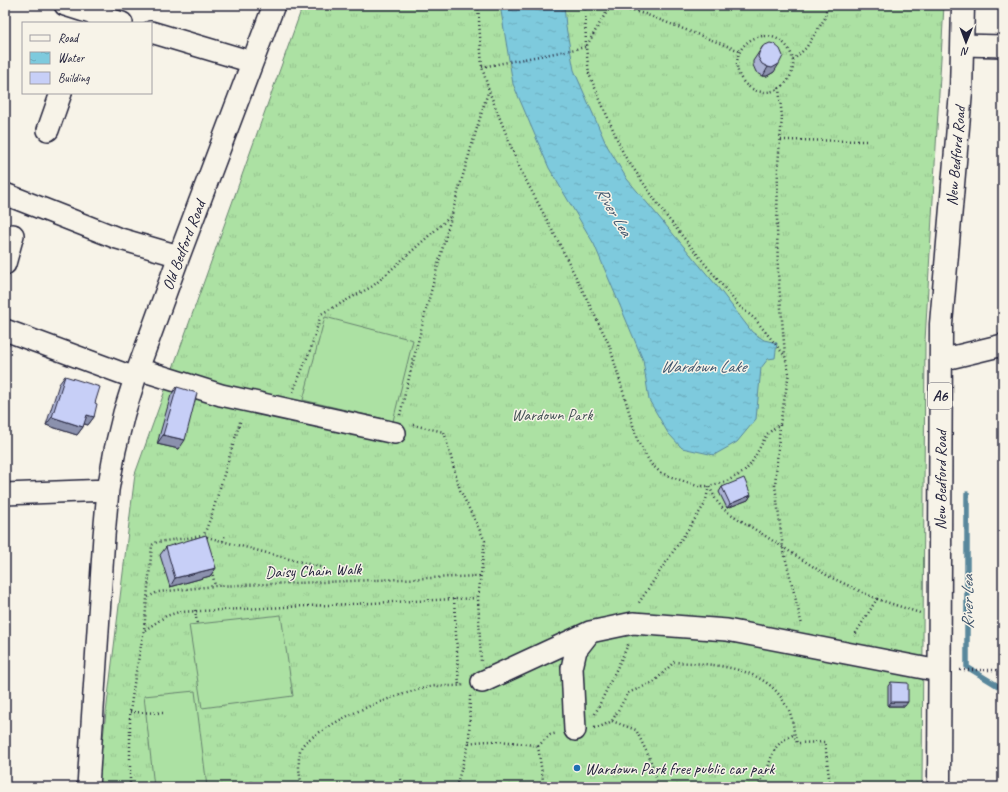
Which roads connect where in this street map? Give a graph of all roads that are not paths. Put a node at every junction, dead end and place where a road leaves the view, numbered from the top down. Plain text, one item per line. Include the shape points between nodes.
1 (274, 5) edge
2 (963, 5) edge
3 (82, 11) edge
4 (119, 22) edge
5 (152, 32) edge
6 (963, 44) junction
7 (1003, 46) edge
8 (252, 62) junction
9 (61, 94) edge
10 (48, 130) dead end
11 (5, 194) edge
12 (13, 236) dead end
13 (179, 256) junction
14 (5, 264) edge
15 (5, 330) edge
16 (1003, 345) edge
17 (941, 360) junction
18 (136, 373) junction
19 (404, 429) road end
20 (108, 490) junction
21 (5, 494) edge
22 (590, 632) junction
23 (939, 671) junction
24 (476, 687) road end
25 (567, 732) road end
26 (88, 787) edge
27 (939, 787) edge

1 - 8 street, Old Bedford Road
2 - 6 highway, New Bedford Road / A6
3 - 4 street
5 - 8 street
6 - 7 street
6 - 17 highway, New Bedford Road / A6 via 941,324
8 - 13 street, Old Bedford Road
9 - 10 street
11 - 13 street via 117,238
12 - 14 street
13 - 18 street, Old Bedford Road
15 - 18 street
16 - 17 street
17 - 23 highway, New Bedford Road / A6
18 - 19 street via 247,401
18 - 20 street, Old Bedford Road via 115,450
20 - 21 street
20 - 26 street, Old Bedford Road
22 - 23 street via 727,630
22 - 24 street
22 - 25 street via 576,650 572,668
23 - 27 highway, New Bedford Road / A6

